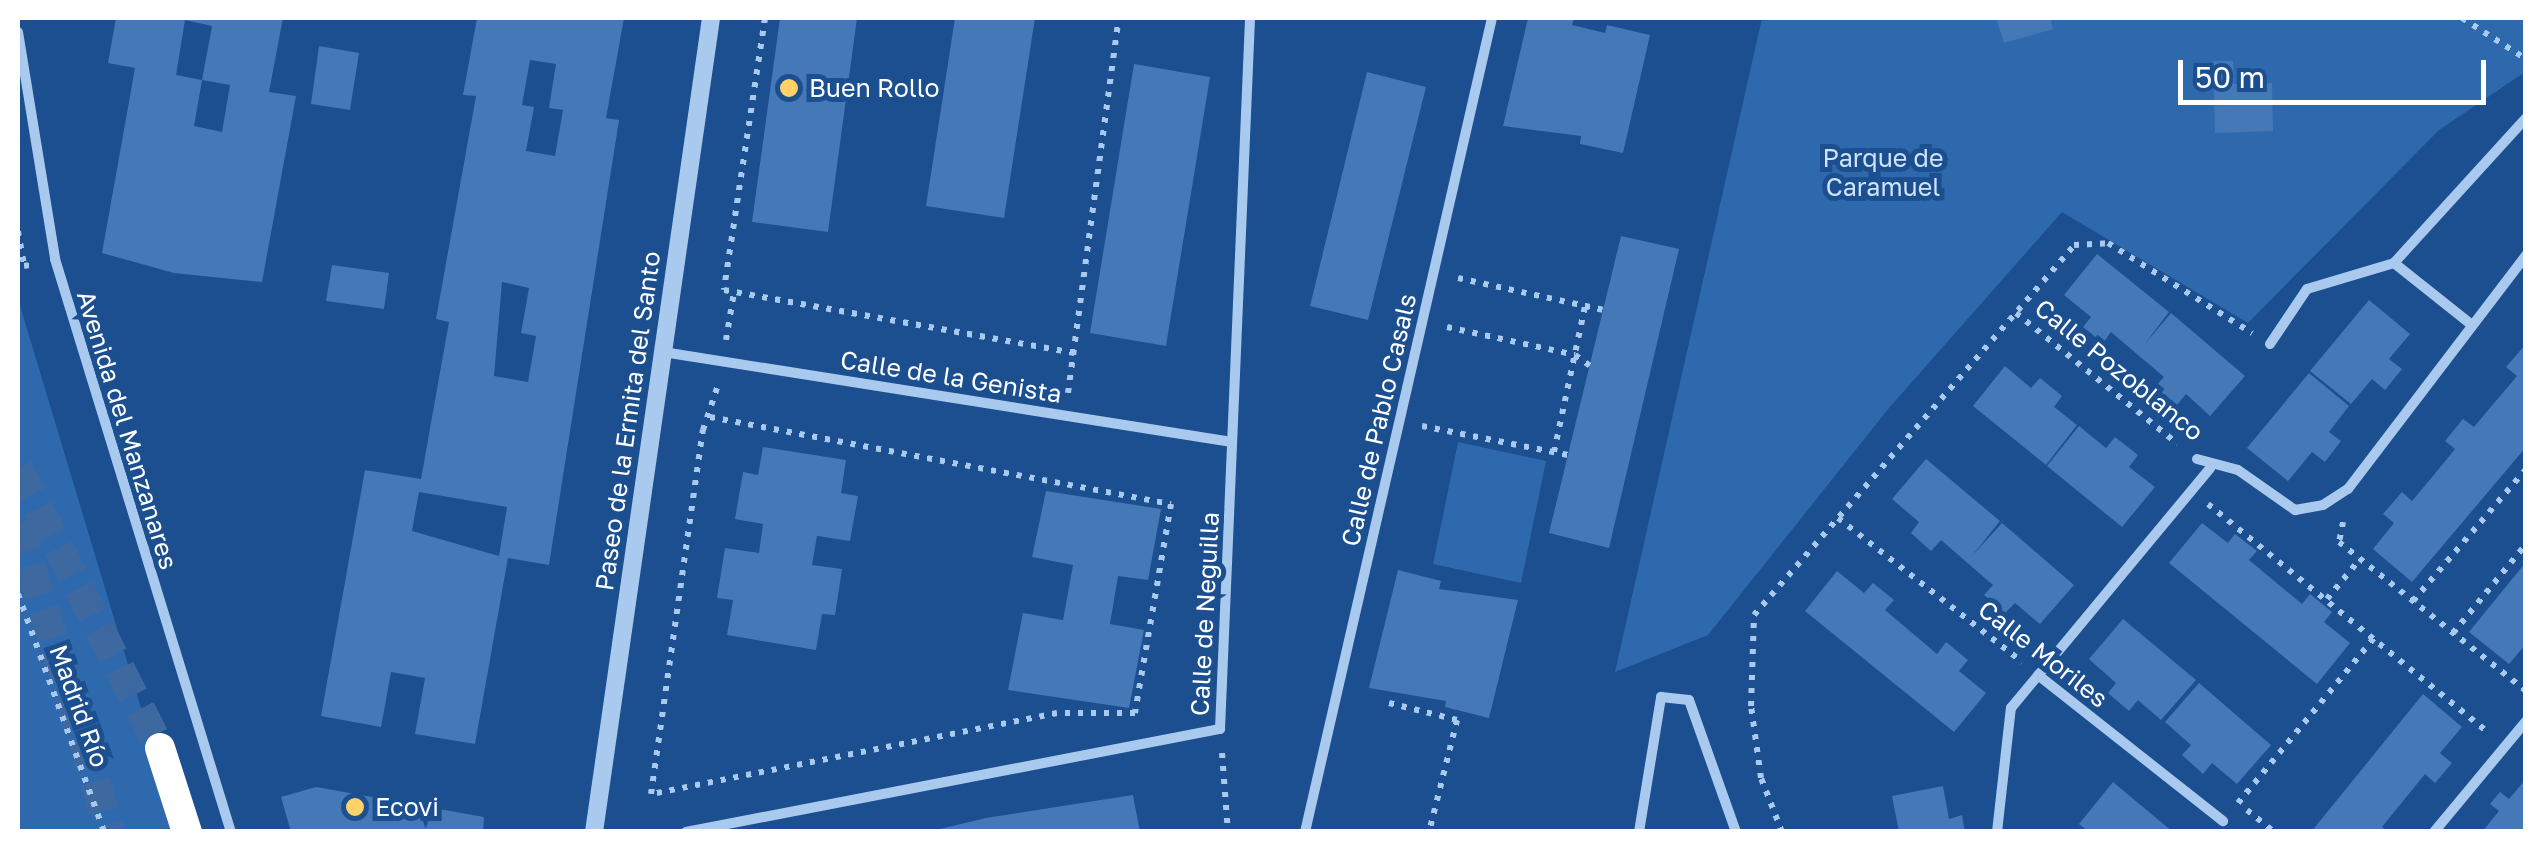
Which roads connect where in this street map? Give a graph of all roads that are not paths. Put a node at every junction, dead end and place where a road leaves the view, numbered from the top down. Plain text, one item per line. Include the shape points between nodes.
1 (712, 18) edge
2 (1250, 18) edge
3 (1492, 18) edge
4 (18, 32) edge
5 (2526, 118) edge
6 (2526, 255) edge
7 (2394, 262) junction
8 (2472, 324) junction
9 (2270, 344) road end
10 (663, 352) junction
11 (1232, 442) junction
12 (2197, 459) road end
13 (2210, 468) junction
14 (2038, 675) junction
15 (2526, 720) edge
16 (160, 748) tunnel mouth
17 (2224, 821) road end
18 (187, 832) edge
19 (231, 832) edge
20 (594, 832) edge
21 (686, 832) edge
22 (1305, 832) edge
23 (1639, 832) edge
24 (1736, 832) edge
25 (1997, 832) edge
26 (2434, 832) edge

1 - 10 street, Paseo de la Ermita del Santo
2 - 11 street, Calle de Neguilla
3 - 22 street, Calle de Pablo Casals
4 - 19 street, Avenida del Manzanares via 55,259
5 - 7 street
6 - 8 street
7 - 8 street
7 - 9 street via 2307,289
8 - 13 street via 2348,489 2295,510 2238,470
10 - 11 street, Calle de la Genista
10 - 20 street, Paseo de la Ermita del Santo
11 - 21 street, Calle de Neguilla via 1220,729
12 - 13 street
13 - 14 street
14 - 17 street, Calle Moriles
14 - 25 street via 2011,708
15 - 26 street
16 - 18 highway
23 - 24 street via 1661,697 1690,700

